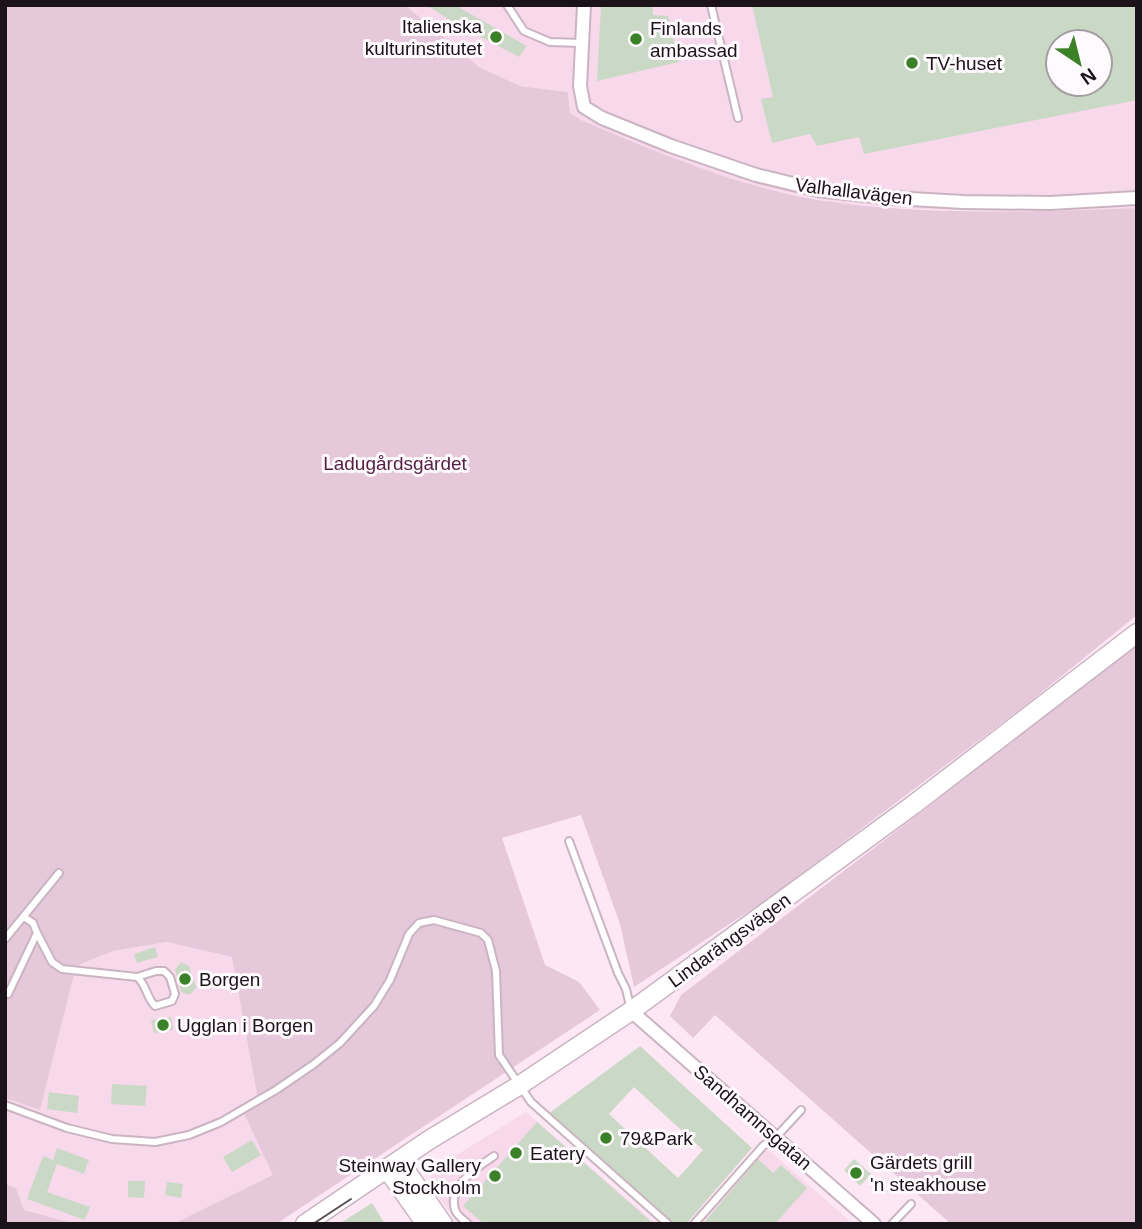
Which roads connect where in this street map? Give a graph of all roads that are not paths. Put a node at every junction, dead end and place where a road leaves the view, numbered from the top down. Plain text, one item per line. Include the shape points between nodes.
1 (507, 5) edge
2 (584, 5) edge
3 (711, 5) edge
4 (582, 43) junction
5 (738, 118) dead end
6 (1137, 198) edge
7 (1137, 633) edge
8 (569, 841) dead end
9 (59, 873) dead end
10 (24, 917) junction
11 (37, 933) junction
12 (5, 939) edge
13 (137, 978) junction
14 (8, 994) dead end
15 (631, 1011) junction
16 (520, 1085) junction
17 (5, 1105) edge
18 (801, 1110) dead end
19 (777, 1136) junction
20 (494, 1156) dead end
21 (393, 1165) junction
22 (911, 1204) dead end
23 (305, 1224) edge
24 (426, 1224) edge
25 (443, 1224) edge
26 (468, 1224) edge
27 (668, 1224) edge
28 (694, 1224) edge
29 (874, 1224) edge
30 (892, 1224) edge

1 - 4 lane via 524,32 550,42
2 - 4 street
3 - 5 lane
4 - 6 street, Valhallavägen via 584,107 671,146 756,175 818,190 963,202
7 - 15 street, Lindarängsvägen via 913,805
8 - 15 lane
9 - 10 lane
10 - 11 lane
10 - 12 lane
11 - 13 lane via 52,962 62,969
11 - 14 lane
13 - 13 lane via 155,1006 172,1001 175,994 164,971
15 - 16 street, Lindarängsvägen
15 - 19 street, Sandhamnsgatan
16 - 17 lane via 499,1055 496,971 488,940 481,933 434,920 419,923 410,934 390,980 361,1023 314,1064 222,1122 155,1142 112,1139
16 - 21 street, Lindarängsvägen
16 - 27 lane via 535,1107
18 - 19 lane
19 - 28 lane
19 - 29 street, Sandhamnsgatan
20 - 26 lane via 465,1177 454,1198 457,1213
21 - 23 street, Lindarängsvägen
21 - 24 street
21 - 25 street
22 - 30 lane

